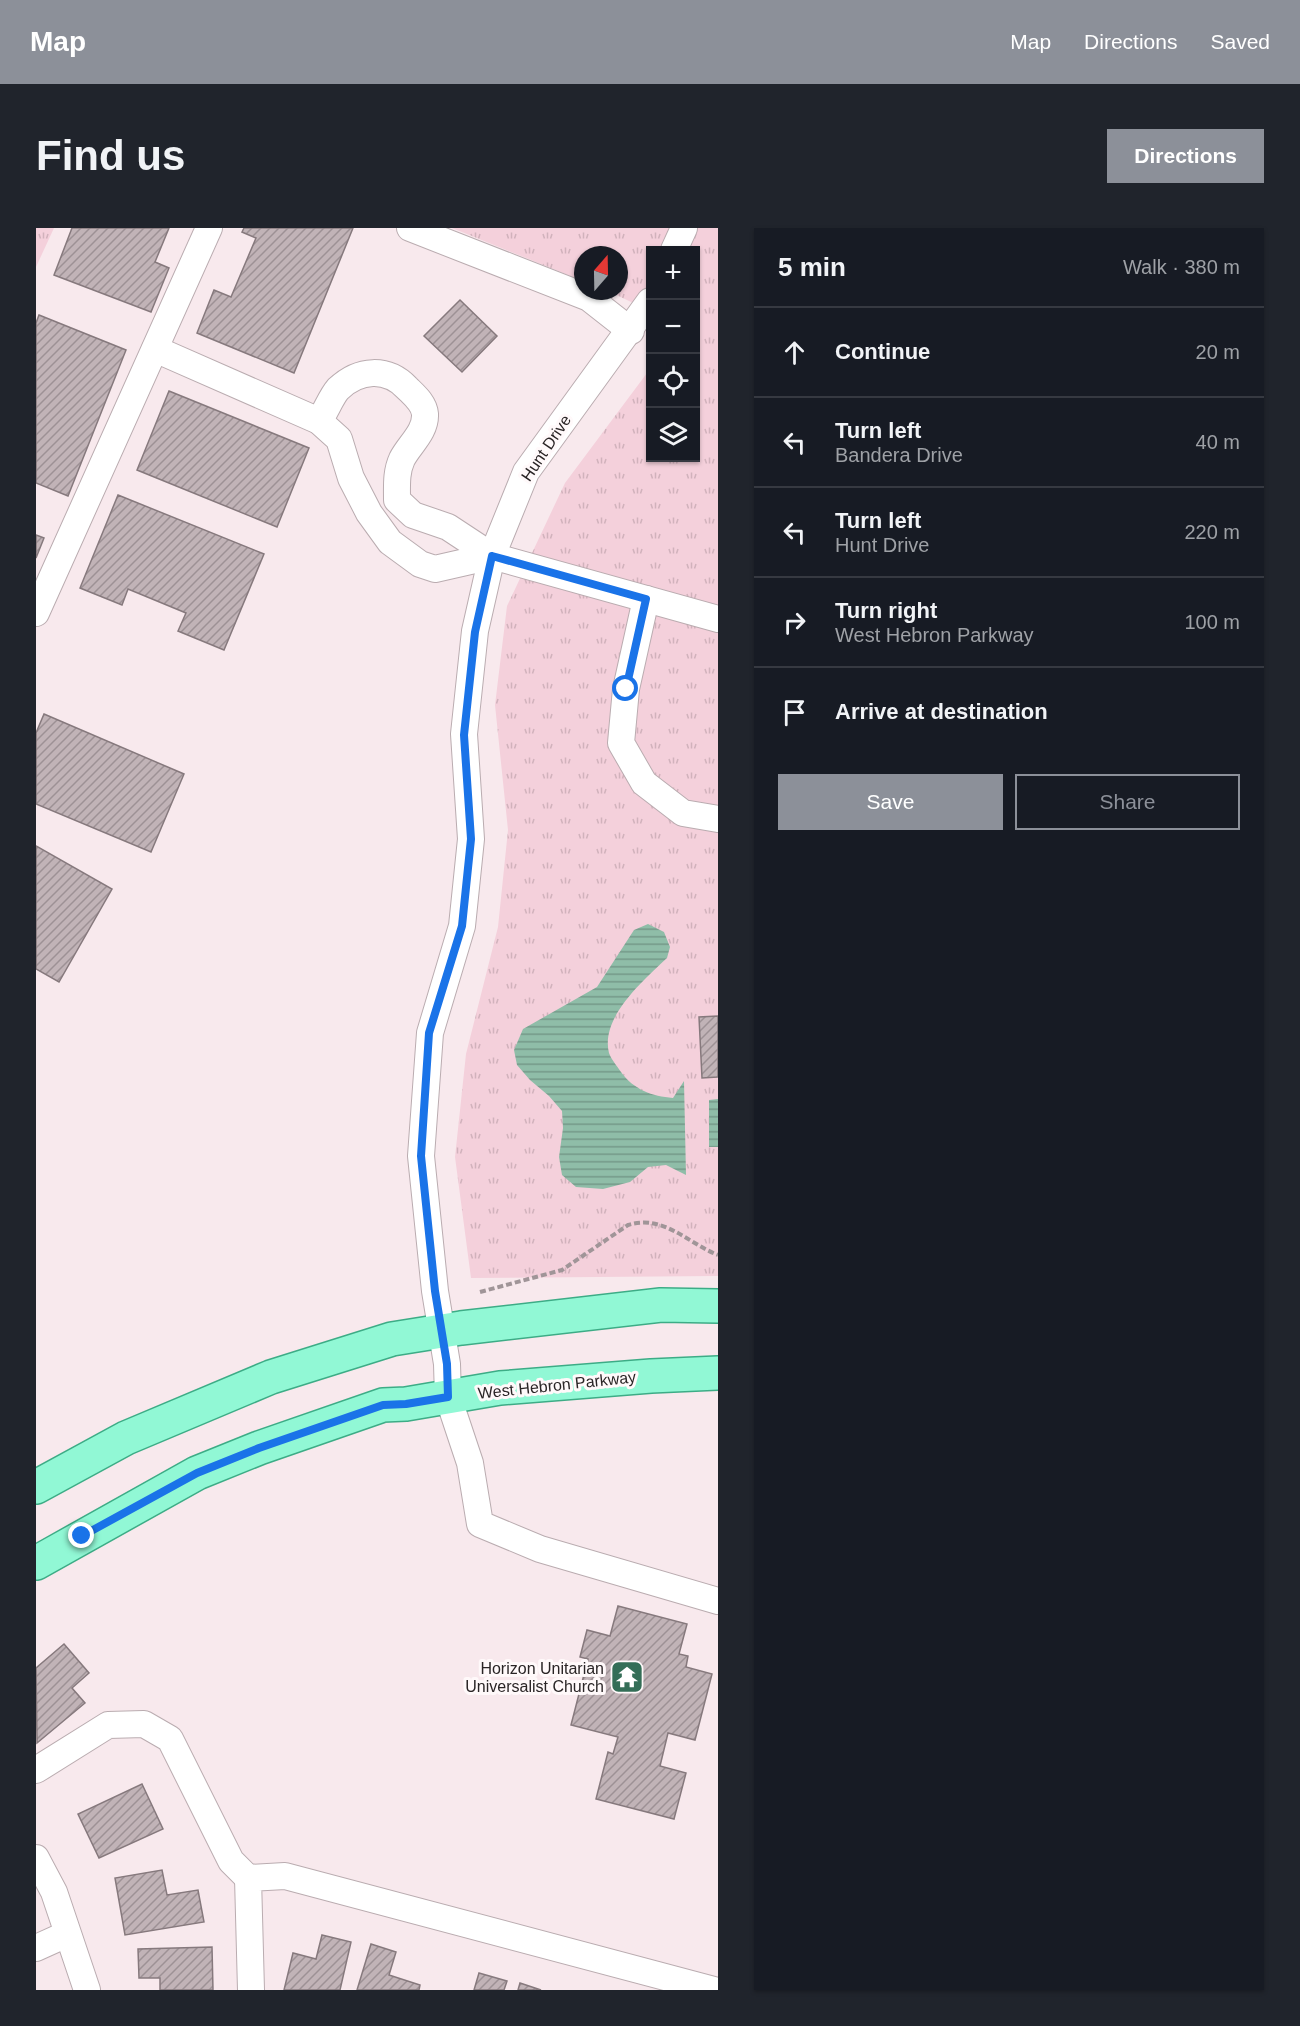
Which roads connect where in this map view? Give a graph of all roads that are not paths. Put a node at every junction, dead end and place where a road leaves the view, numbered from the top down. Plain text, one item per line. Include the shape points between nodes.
1 (209, 228) edge
2 (410, 228) edge
3 (684, 228) edge
4 (676, 246) edge
5 (646, 308) edge
6 (631, 331) junction
7 (155, 349) junction
8 (319, 421) junction
9 (492, 556) junction
10 (646, 599) junction
11 (36, 614) edge
12 (718, 619) edge
13 (718, 819) edge
14 (718, 1306) edge
15 (441, 1332) junction
16 (718, 1374) edge
17 (448, 1397) junction
18 (36, 1487) edge
19 (36, 1563) edge
20 (718, 1600) edge
21 (36, 1770) edge
22 (36, 1858) edge
23 (248, 1878) junction
24 (67, 1934) junction
25 (36, 1948) edge
26 (87, 1990) edge
27 (251, 1990) edge
28 (714, 1990) edge

1 - 7 street
2 - 6 street via 590,298
3 - 4 street
5 - 6 street, Hunt Drive
6 - 9 street, Hunt Drive via 526,472
7 - 8 street
7 - 11 street
8 - 9 street via 339,439 356,488 390,542 420,564 435,569
8 - 9 street via 338,390 361,374 381,371 403,383 419,400 425,414 417,439 402,459 396,478 397,500 413,515 448,527
9 - 10 street
9 - 15 street, Hunt Drive via 475,632 464,735 471,839 462,926 429,1033 421,1156
10 - 12 street
10 - 13 street via 626,689 621,743 644,783 683,813
14 - 15 main road via 661,1305
15 - 17 street, Hunt Drive
15 - 18 main road via 392,1339 271,1377 126,1438
16 - 17 main road, West Hebron Parkway via 501,1388
17 - 19 main road, West Hebron Parkway via 383,1405 256,1449 197,1473
17 - 20 street, Hunt Drive via 470,1463 480,1524 540,1549
21 - 23 street via 108,1725 144,1724 170,1739 231,1861
22 - 24 street via 54,1892
23 - 27 street
23 - 28 street via 285,1876
24 - 25 street
24 - 26 street

